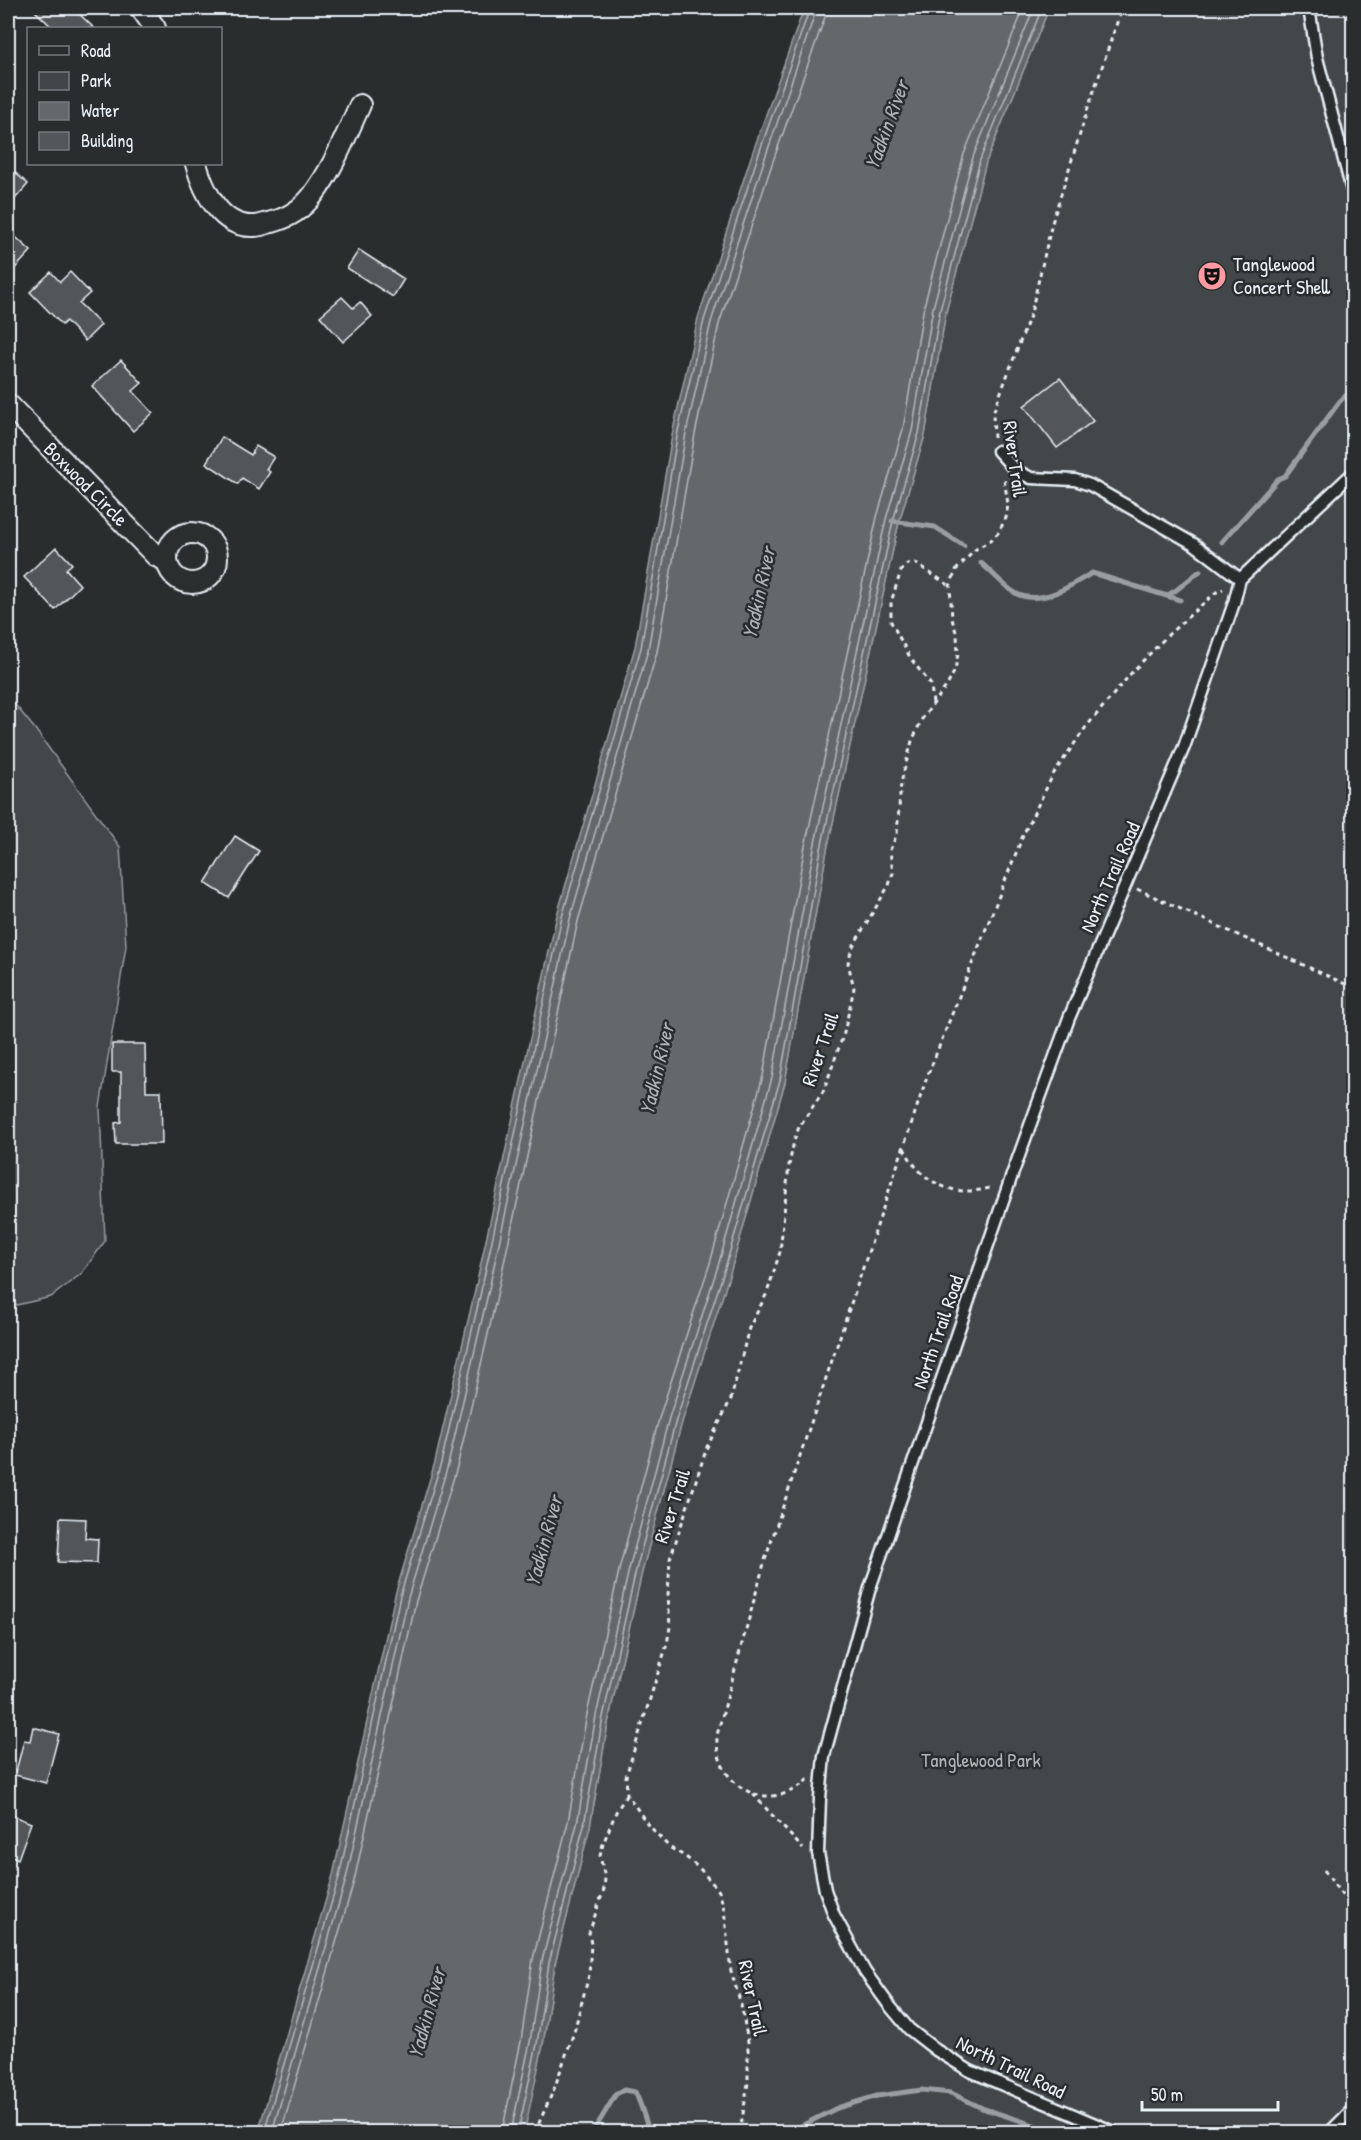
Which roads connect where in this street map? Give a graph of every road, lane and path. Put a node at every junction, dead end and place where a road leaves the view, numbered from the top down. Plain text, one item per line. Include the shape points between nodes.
1 (141, 8) edge
2 (1122, 8) edge
3 (1309, 8) edge
4 (154, 27) edge
5 (360, 105) dead end
6 (196, 165) edge
7 (1353, 198) edge
8 (8, 404) edge
9 (998, 451) junction
10 (1353, 472) edge
11 (167, 561) dead end
12 (1240, 579) junction
13 (950, 586) junction
14 (933, 703) junction
15 (1126, 883) junction
16 (1353, 988) edge
17 (903, 1147) junction
18 (1012, 1175) junction
19 (824, 1756) junction
20 (751, 1793) junction
21 (627, 1794) junction
22 (1324, 1870) dead end
23 (821, 1873) junction
24 (1353, 1912) edge
25 (1353, 2108) edge
26 (535, 2133) edge
27 (743, 2133) edge
28 (1114, 2133) edge
29 (1330, 2133) edge

1 - 4 street
2 - 9 path, River Trail via 1052,223 1031,313 993,412 993,437
3 - 7 lane via 1317,58
5 - 6 street via 314,194 298,210 278,220 246,226 232,220 212,202
8 - 11 street, Boxwood Circle via 156,556
9 - 12 lane via 1015,470 1031,478 1075,480 1090,485 1194,544
9 - 13 path, River Trail via 1008,504 1006,518 990,541 976,549 957,570
10 - 12 lane
12 - 15 lane, North Trail Road via 1184,747
12 - 17 path via 1215,593 1140,664 1086,727 1054,773 996,902
13 - 14 path, River Trail via 958,654 948,684
13 - 14 path via 915,563 907,564 891,602 891,622 931,685
14 - 21 path, River Trail via 916,730 901,782 897,834 890,850 893,873 852,948 848,963 854,988 844,1033 824,1090 794,1141 780,1252 767,1293 749,1328 731,1400 707,1447 670,1559 667,1644 626,1776
15 - 16 path
15 - 18 lane, North Trail Road via 1069,1018
17 - 18 path via 916,1169 948,1189 981,1190
17 - 20 path via 765,1560 717,1735 724,1770 731,1780
18 - 19 lane, North Trail Road via 870,1588
19 - 20 path via 809,1778 793,1790 772,1796
19 - 23 lane, North Trail Road via 818,1823
20 - 23 path
21 - 26 path via 600,1856 604,1889 589,1934 589,1975 574,2032
21 - 27 path, River Trail via 657,1835 686,1857 719,1892 730,1971 748,2042
22 - 24 path
23 - 28 lane, North Trail Road via 847,1941 865,1972 909,2029 970,2071
25 - 29 lane

